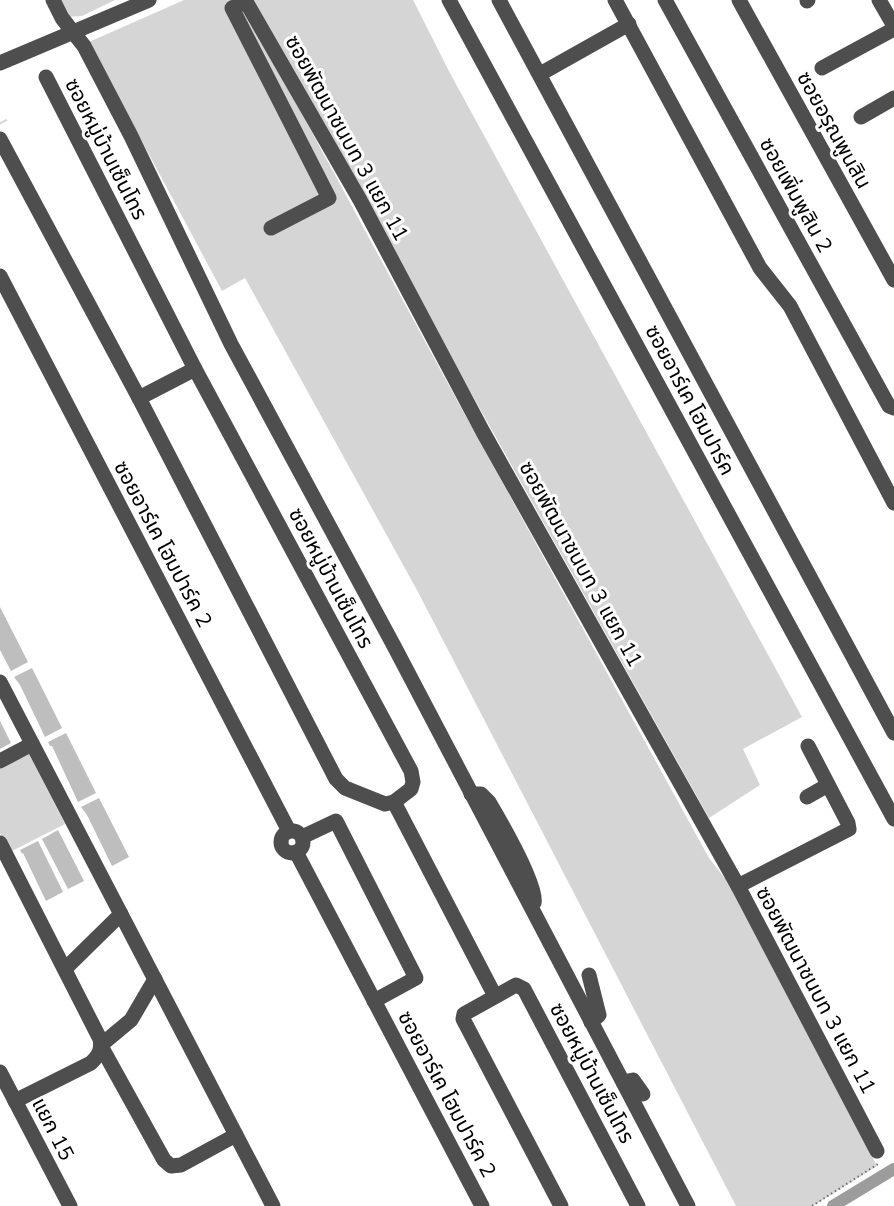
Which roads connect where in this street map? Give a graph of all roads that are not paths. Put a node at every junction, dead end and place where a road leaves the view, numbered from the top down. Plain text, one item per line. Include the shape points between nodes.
1 (53, 0) edge
2 (149, 0) edge
3 (449, 0) edge
4 (499, 0) edge
5 (615, 0) edge
6 (665, 0) edge
7 (739, 0) edge
8 (879, 0) edge
9 (245, 1) edge
10 (128, 4) edge
11 (629, 24) junction
12 (894, 28) edge
13 (72, 32) junction
14 (0, 63) edge
15 (822, 68) dead end
16 (540, 74) junction
17 (46, 77) dead end
18 (894, 98) edge
19 (861, 117) dead end
20 (0, 130) edge
21 (271, 228) dead end
22 (0, 276) edge
23 (894, 280) edge
24 (195, 369) junction
25 (139, 398) junction
26 (894, 408) edge
27 (894, 503) edge
28 (0, 682) edge
29 (894, 733) edge
30 (32, 744) junction
31 (808, 746) dead end
32 (0, 761) edge
33 (828, 785) junction
34 (807, 797) dead end
35 (394, 802) junction
36 (894, 819) edge
37 (296, 834) junction
38 (0, 843) edge
39 (738, 886) junction
40 (121, 914) junction
41 (65, 969) junction
42 (589, 975) dead end
43 (154, 979) junction
44 (495, 996) junction
45 (374, 1001) junction
46 (591, 1022) junction
47 (102, 1047) junction
48 (0, 1072) edge
49 (623, 1082) junction
50 (643, 1094) dead end
51 (15, 1101) junction
52 (236, 1135) junction
53 (879, 1156) road end
54 (70, 1206) edge
55 (273, 1206) edge
56 (482, 1206) edge
57 (561, 1206) edge
58 (638, 1206) edge
59 (688, 1206) edge

1 - 13 street
2 - 10 street
3 - 36 street, ซอยอาร์เค โฮมปาร์ค
4 - 16 street
5 - 11 street
6 - 26 street, ซอยเพิ่มพูสิน 2 via 885,399
7 - 23 street, ซอยอรุณพูนสิน
8 - 12 street
9 - 21 street via 232,8 329,198
9 - 39 street, ซอยพัฒนาชนบท 3 แยก 11 via 360,200 495,453
10 - 13 street
11 - 16 street
11 - 27 street via 755,259 790,306
12 - 15 street
13 - 14 street
13 - 46 street via 84,46 231,344
16 - 29 street
17 - 24 street, ซอยหมู่บ้านเซ็นโทร
18 - 19 street
20 - 25 street
22 - 37 street, ซอยอาร์เค โฮมปาร์ค 2
24 - 25 street
24 - 35 street, ซอยหมู่บ้านเซ็นโทร via 411,771 411,789
25 - 35 street via 336,779 345,788 385,804
28 - 30 street
30 - 32 street
30 - 40 street
31 - 33 street
33 - 34 street
33 - 39 street via 849,829
35 - 44 street
37 - 45 street, ซอยอาร์เค โฮมปาร์ค 2 via 303,844 296,852
37 - 45 street, ซอยอาร์เค โฮมปาร์ค 2 via 336,821 416,978
38 - 41 street
39 - 53 street, ซอยพัฒนาชนบท 3 แยก 11
40 - 41 street
40 - 43 street
41 - 47 street
42 - 46 street via 599,1015
43 - 47 street via 130,1020
43 - 52 street
44 - 57 street, ซอยหมู่บ้านเซ็นโทร via 464,1014 464,1024
44 - 58 street, ซอยหมู่บ้านเซ็นโทร via 516,985 524,989
45 - 56 street, ซอยอาร์เค โฮมปาร์ค 2
46 - 49 street
47 - 51 street via 91,1063
47 - 52 street via 164,1160 171,1166 181,1165
48 - 51 street, แยก 15
49 - 50 street via 633,1080
49 - 59 street
51 - 54 street, แยก 15
52 - 55 street

